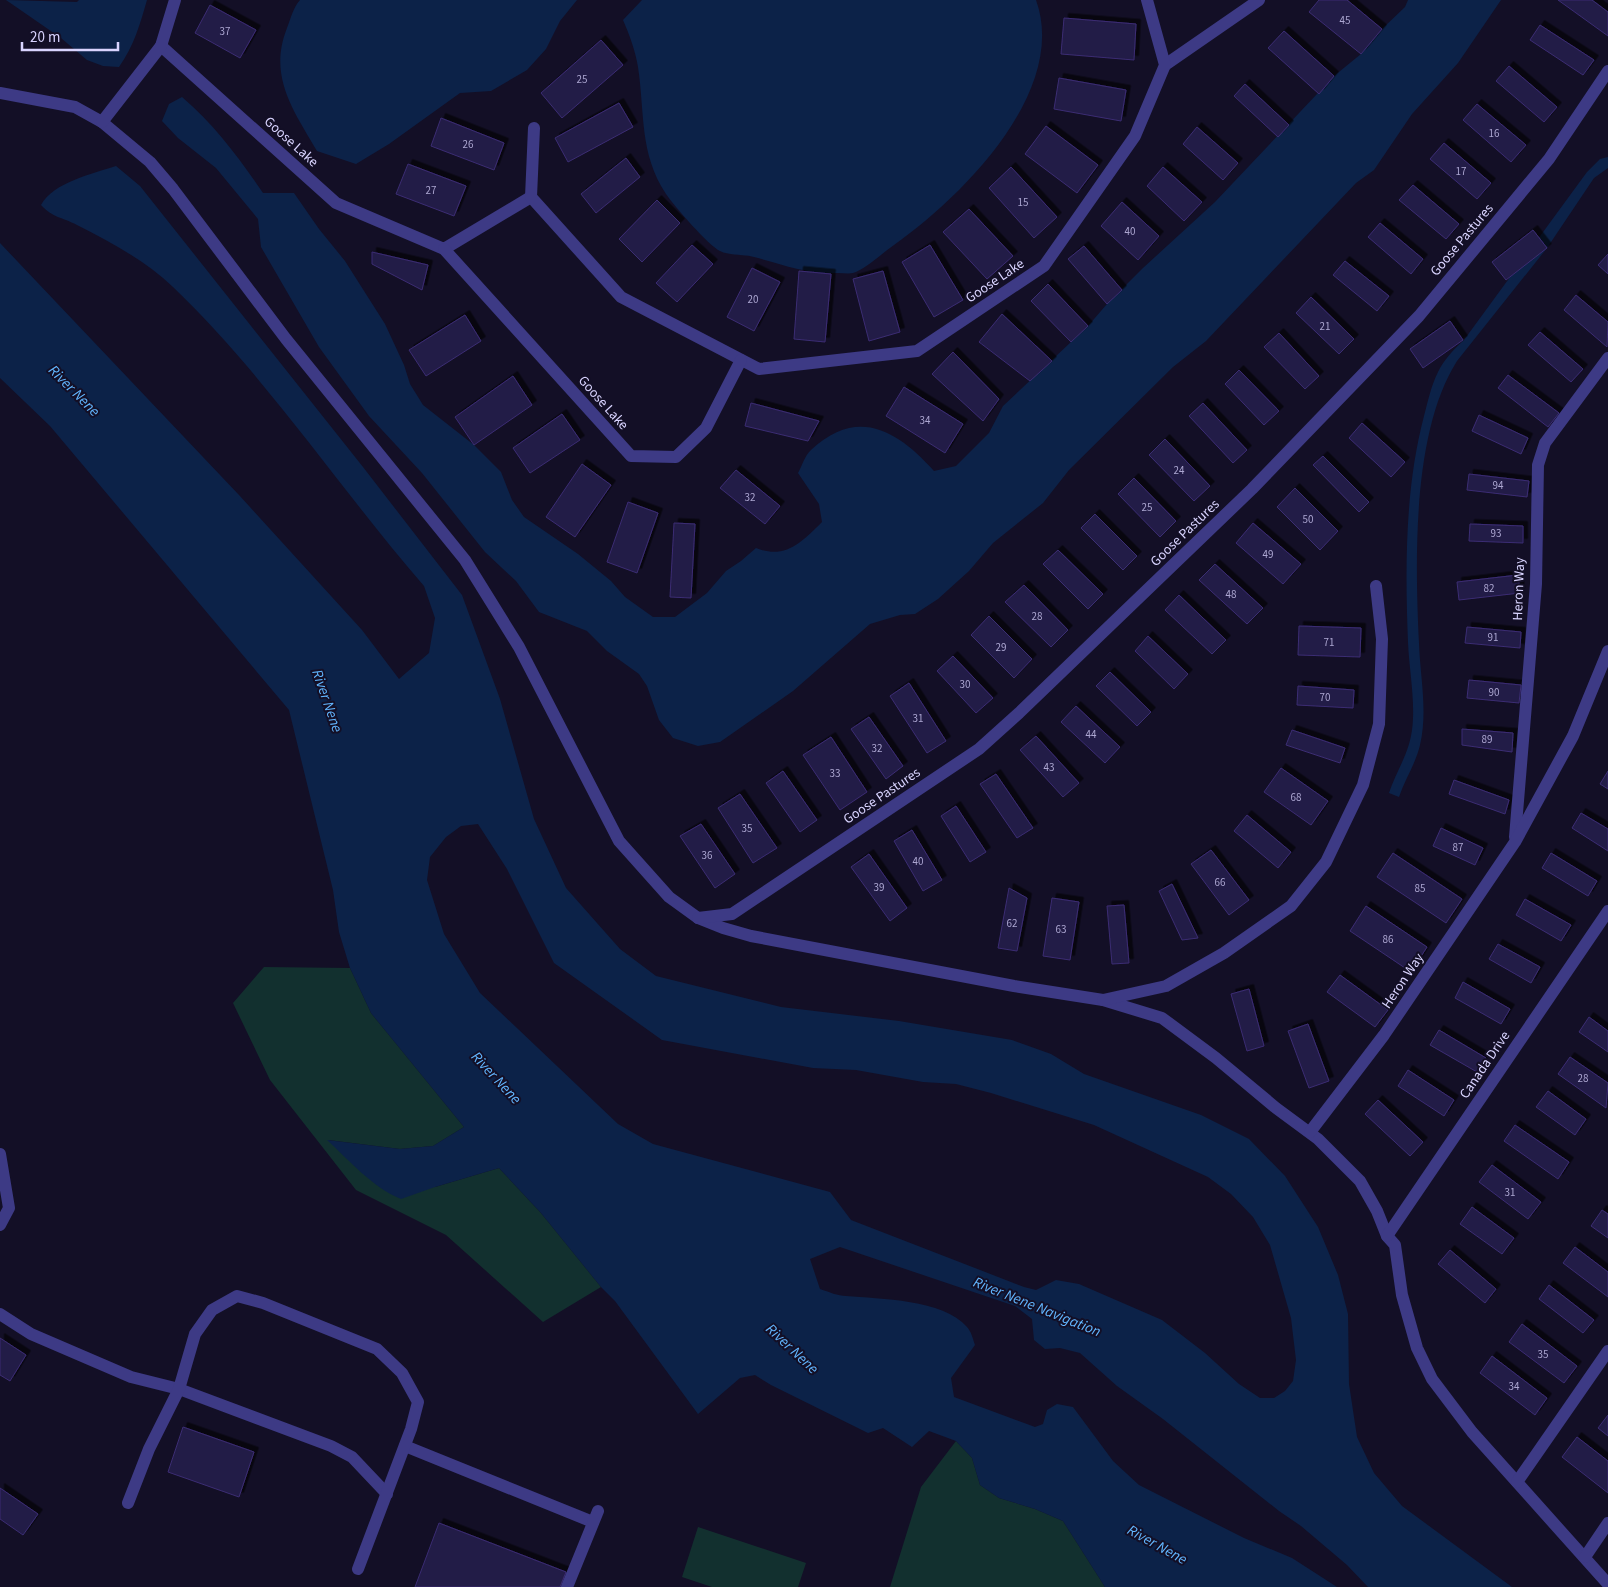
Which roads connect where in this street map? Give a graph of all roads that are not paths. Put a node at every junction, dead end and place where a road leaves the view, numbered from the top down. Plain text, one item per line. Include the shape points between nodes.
1 (175, 0) edge
2 (1147, 0) edge
3 (1259, 0) edge
4 (161, 46) junction
5 (1164, 65) junction
6 (1608, 71) edge
7 (0, 93) edge
8 (102, 122) junction
9 (534, 128) dead end
10 (531, 197) junction
11 (444, 249) junction
12 (1608, 358) edge
13 (741, 360) junction
14 (1376, 586) dead end
15 (1608, 651) edge
16 (1514, 842) junction
17 (1608, 911) edge
18 (698, 918) junction
19 (1103, 1000) junction
20 (1310, 1132) junction
21 (0, 1154) edge
22 (0, 1225) edge
23 (1387, 1236) junction
24 (0, 1314) edge
25 (1608, 1351) edge
26 (179, 1389) junction
27 (405, 1446) junction
28 (1517, 1482) junction
29 (387, 1494) junction
30 (128, 1503) dead end
31 (1608, 1523) edge
32 (1585, 1558) junction
33 (358, 1569) dead end
34 (1608, 1584) edge
35 (567, 1587) edge

1 - 4 street
2 - 5 street
3 - 5 street
4 - 8 street
4 - 11 street, Goose Lake via 336,203
5 - 13 street, Goose Lake via 1135,136 1044,266 917,351 759,369
6 - 18 street, Goose Pastures via 1549,159 1419,316 1252,490 1019,714 980,749 732,914
7 - 8 street via 75,107
8 - 18 street via 150,162 173,189 286,339 465,560 519,647 619,841 668,897
9 - 10 street
10 - 11 street
10 - 13 street, Goose Lake via 621,297
11 - 13 street, Goose Lake via 631,456 676,457 706,428
12 - 16 street, Heron Way via 1546,444 1538,466 1536,584
14 - 19 street via 1382,639 1379,724 1363,786 1326,862 1291,906 1224,954 1166,986
15 - 16 street, Heron Way via 1573,736
16 - 20 street, Heron Way via 1384,1034
17 - 23 street, Canada Drive
18 - 19 street via 778,942
19 - 20 street via 1162,1018
20 - 23 street via 1360,1181 1378,1211
21 - 22 street via 9,1208
23 - 28 street via 1395,1245 1402,1295 1417,1348 1432,1379 1472,1432
24 - 26 street via 32,1334 130,1378
25 - 28 street
26 - 27 street via 195,1334 212,1310 237,1296 263,1303 377,1349 402,1372 418,1402
26 - 29 street via 331,1446 352,1457
26 - 30 street via 149,1449
27 - 29 street
27 - 35 street via 596,1516
28 - 32 street
29 - 33 street
31 - 32 street
32 - 34 street

